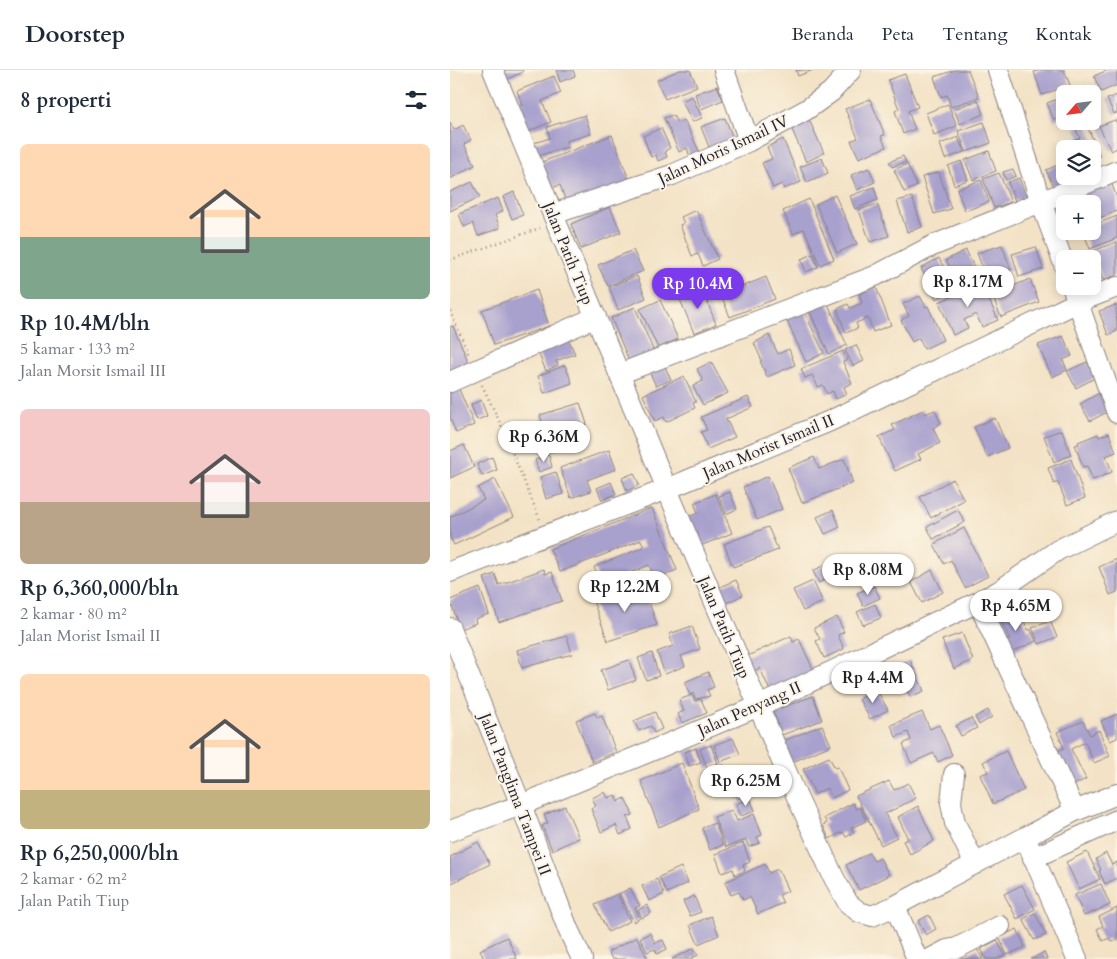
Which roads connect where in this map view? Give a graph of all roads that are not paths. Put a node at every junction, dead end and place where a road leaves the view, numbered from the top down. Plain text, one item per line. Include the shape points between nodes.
1 (493, 70) edge
2 (724, 70) edge
3 (850, 70) edge
4 (998, 70) edge
5 (749, 141) junction
6 (1117, 171) edge
7 (1040, 202) junction
8 (555, 218) junction
9 (1058, 250) edge
10 (1117, 287) edge
11 (1101, 290) edge
12 (1073, 295) edge
13 (1075, 295) edge
14 (596, 317) junction
15 (619, 374) junction
16 (450, 382) edge
17 (1117, 413) edge
18 (667, 489) junction
19 (1117, 520) edge
20 (450, 572) edge
21 (978, 602) junction
22 (450, 628) edge
23 (759, 706) junction
24 (954, 774) dead end
25 (1117, 794) edge
26 (521, 805) junction
27 (1075, 811) junction
28 (1117, 820) edge
29 (450, 831) edge
30 (1025, 837) junction
31 (1033, 858) junction
32 (974, 864) junction
33 (895, 906) junction
34 (1000, 926) dead end
35 (582, 959) edge
36 (917, 959) edge
37 (930, 959) edge
38 (1077, 959) edge

1 - 8 street, Jalan Patih Tiup
2 - 5 street
3 - 5 street, Jalan Moris Ismail IV via 831,92 806,110
4 - 7 street
5 - 8 street, Jalan Moris Ismail IV via 672,175
6 - 7 street
7 - 9 street
7 - 15 street via 932,246 876,276
8 - 14 street, Jalan Patih Tiup
10 - 11 street, Jalan Morist Ismail II
12 - 18 street, Jalan Morist Ismail II via 830,421
13 - 17 street
14 - 15 street, Jalan Patih Tiup
14 - 16 street
15 - 18 street, Jalan Patih Tiup
18 - 20 street, Jalan Morist Ismail II
18 - 23 street, Jalan Patih Tiup
19 - 21 street, Jalan Penyang II via 1058,550
21 - 23 street, Jalan Penyang II
21 - 27 street
22 - 26 street, Jalan Panglima Tampei II
23 - 26 street, Jalan Penyang II
23 - 33 street, Jalan Patih Tiup via 797,797 848,903 859,912 872,916
24 - 32 street via 951,804 955,823
25 - 27 street, Jalan Patih Tiup
26 - 29 street, Jalan Penyang II
26 - 35 street, Jalan Panglima Tampei II
27 - 30 street, Jalan Patih Tiup
28 - 31 street
30 - 31 street
30 - 32 street, Jalan Patih Tiup
31 - 38 street
32 - 33 street, Jalan Patih Tiup
33 - 36 street
34 - 37 street

